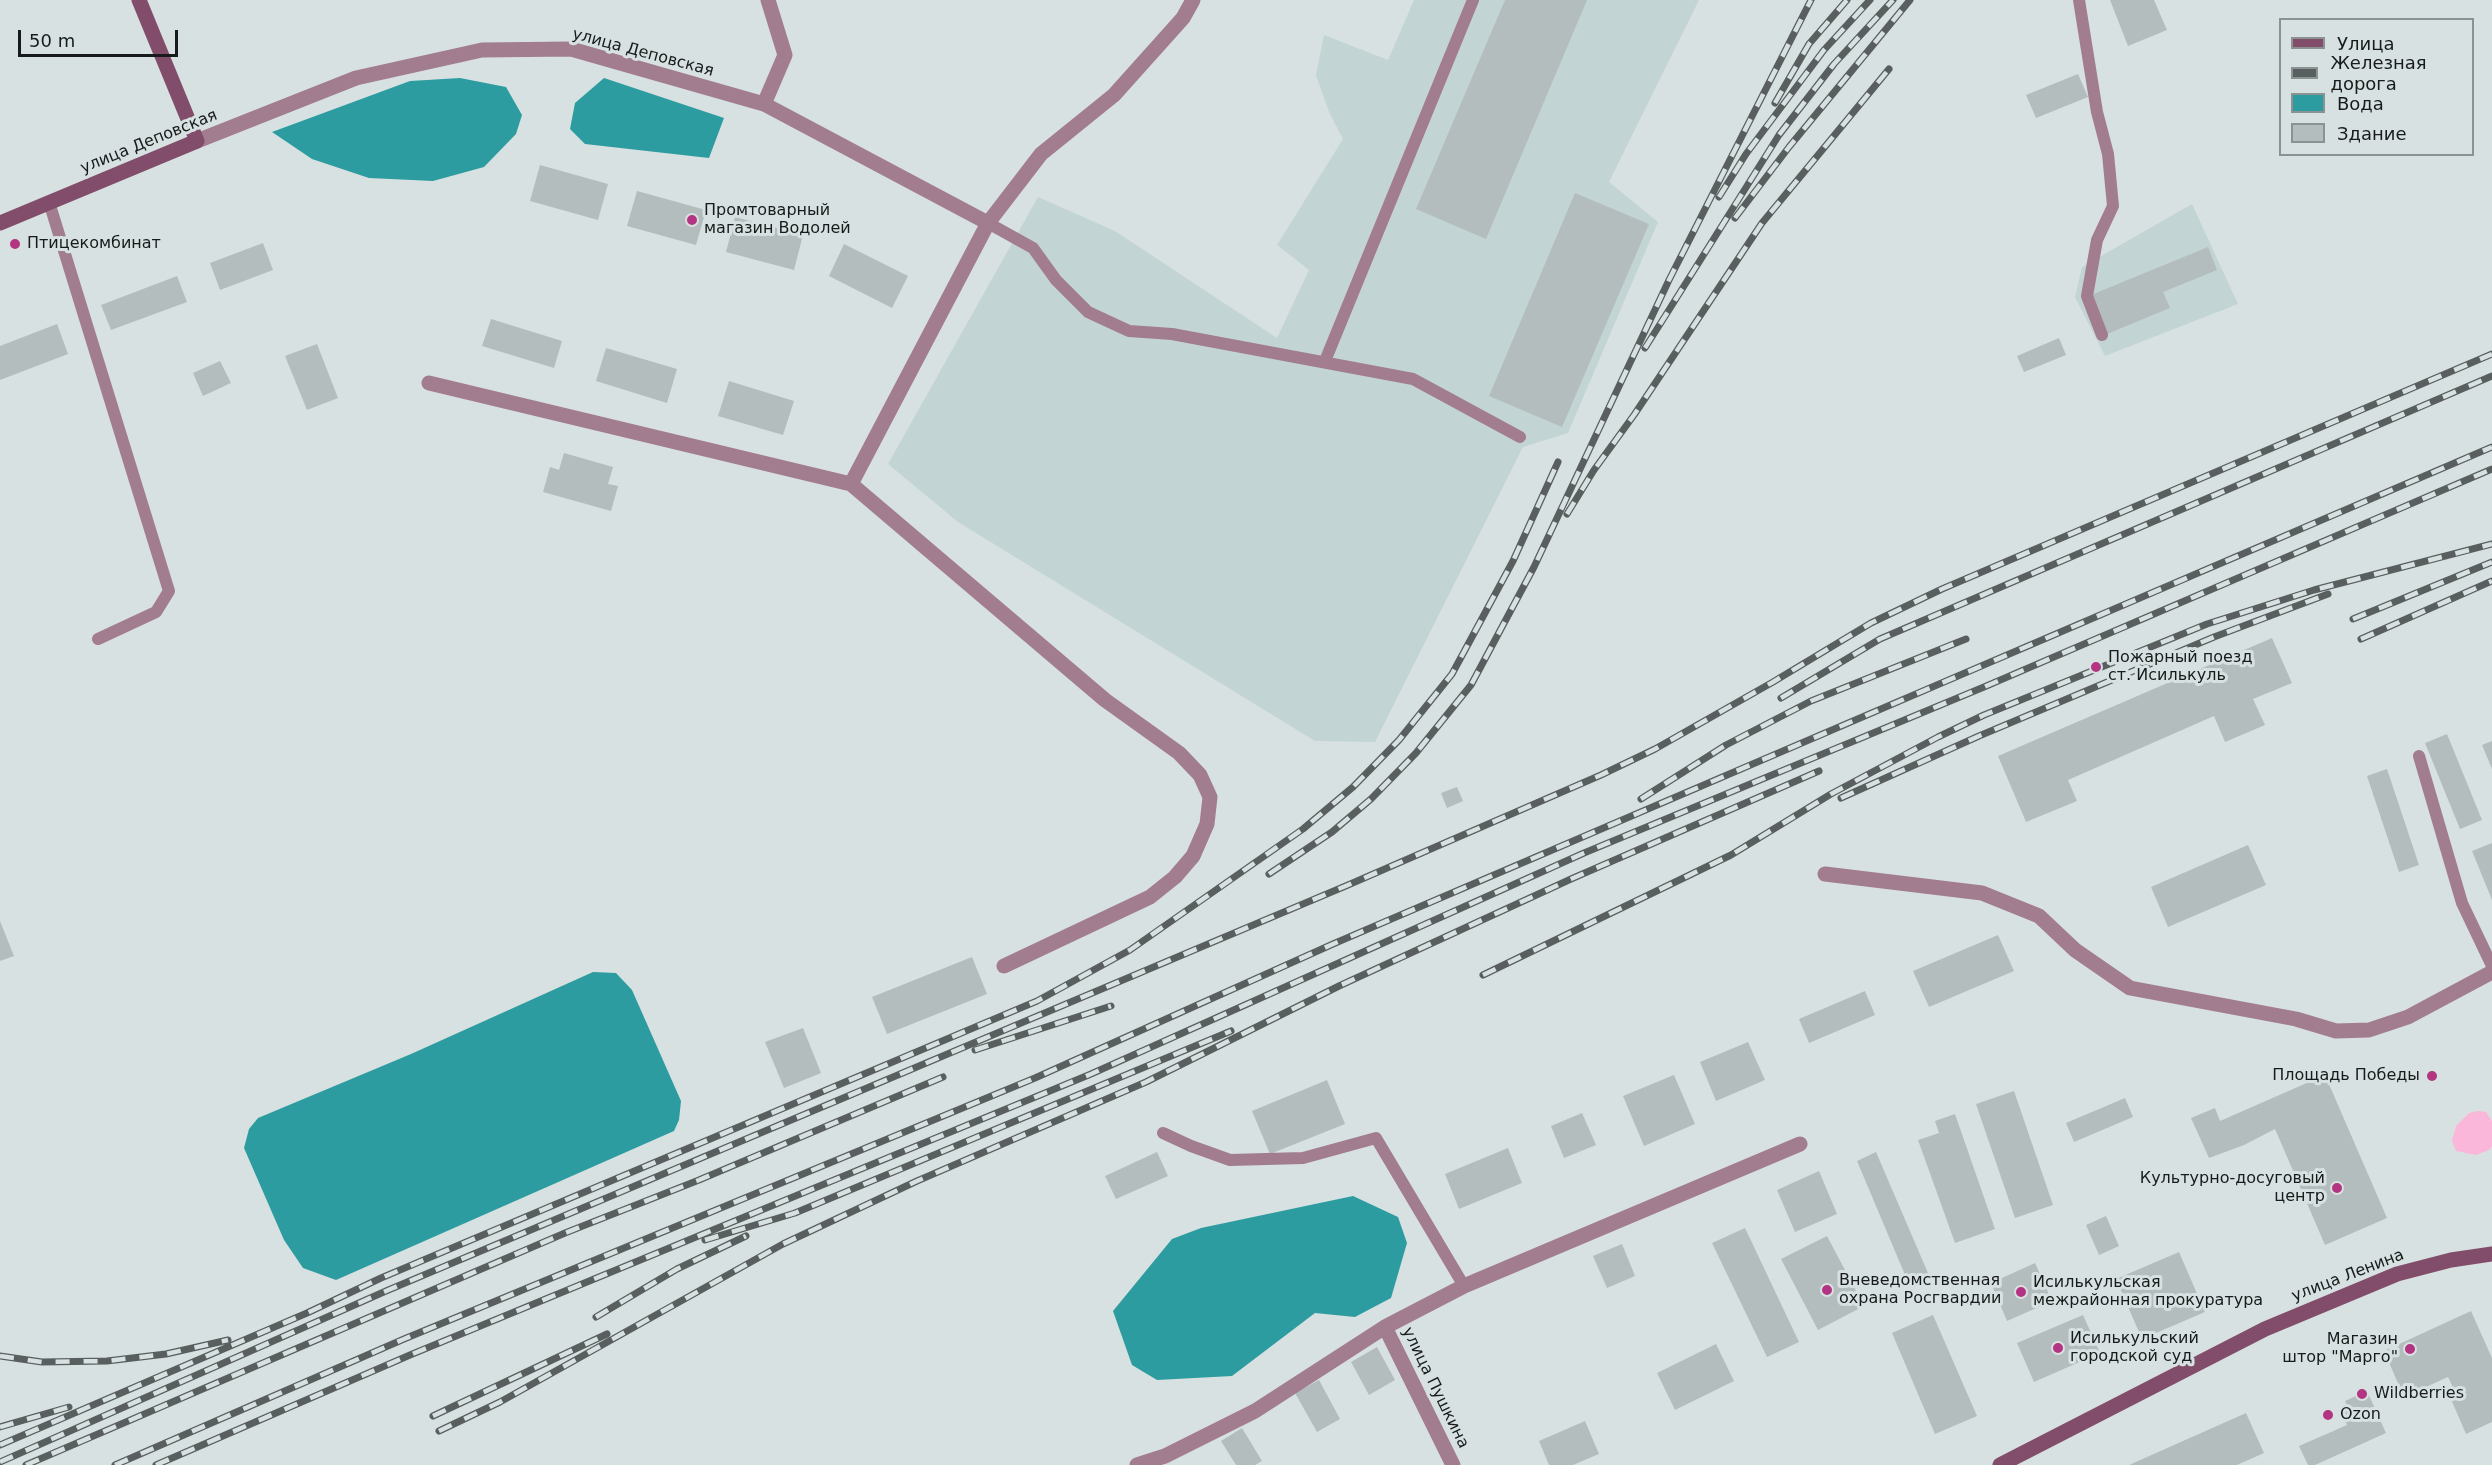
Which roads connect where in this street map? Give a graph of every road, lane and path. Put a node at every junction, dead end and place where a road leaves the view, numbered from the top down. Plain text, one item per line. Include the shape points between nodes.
1 (139, 0) edge
2 (768, 0) edge
3 (1193, 0) edge
4 (1473, 0) edge
5 (2079, 0) edge
6 (764, 104) junction
7 (197, 141) junction
8 (49, 202) junction
9 (0, 222) edge
10 (988, 223) junction
11 (2102, 335) dead end
12 (1325, 361) junction
13 (429, 383) dead end
14 (1520, 437) dead end
15 (851, 484) junction
16 (98, 639) dead end
17 (2419, 756) dead end
18 (1825, 874) dead end
19 (1004, 966) dead end
20 (2492, 966) edge
21 (2492, 972) edge
22 (1163, 1133) dead end
23 (1800, 1144) dead end
24 (2492, 1254) edge
25 (1464, 1286) junction
26 (1385, 1327) junction
27 (1137, 1465) edge
28 (1452, 1465) edge
29 (2000, 1465) edge

1 - 7 street
2 - 6 street via 785,55
3 - 10 street via 1183,18 1114,95 1041,154
4 - 12 lane
5 - 11 lane via 2097,112 2108,154 2113,206 2097,240 2087,296
6 - 7 street, улица Деповская via 571,50 482,51 356,78
6 - 10 street, улица Деповская
7 - 8 street, улица Деповская
8 - 9 street, улица Деповская
8 - 16 lane via 169,591 156,612
10 - 12 lane via 1033,248 1056,280 1089,312 1129,331 1172,334
10 - 15 street
12 - 14 lane via 1413,379
13 - 15 street
15 - 19 street via 1105,700 1179,753 1200,775 1209,797 1208,824 1193,856 1175,878 1150,897
17 - 20 lane via 2462,903
18 - 21 street via 1982,893 2039,916 2075,950 2130,988 2296,1019 2336,1031 2369,1030 2408,1017
22 - 25 lane via 1230,1160 1303,1158 1376,1138
23 - 25 street
24 - 29 street, улица Ленина via 2397,1274 2265,1329
25 - 26 street
26 - 27 street via 1255,1411 1165,1456
26 - 28 street, улица Пушкина

